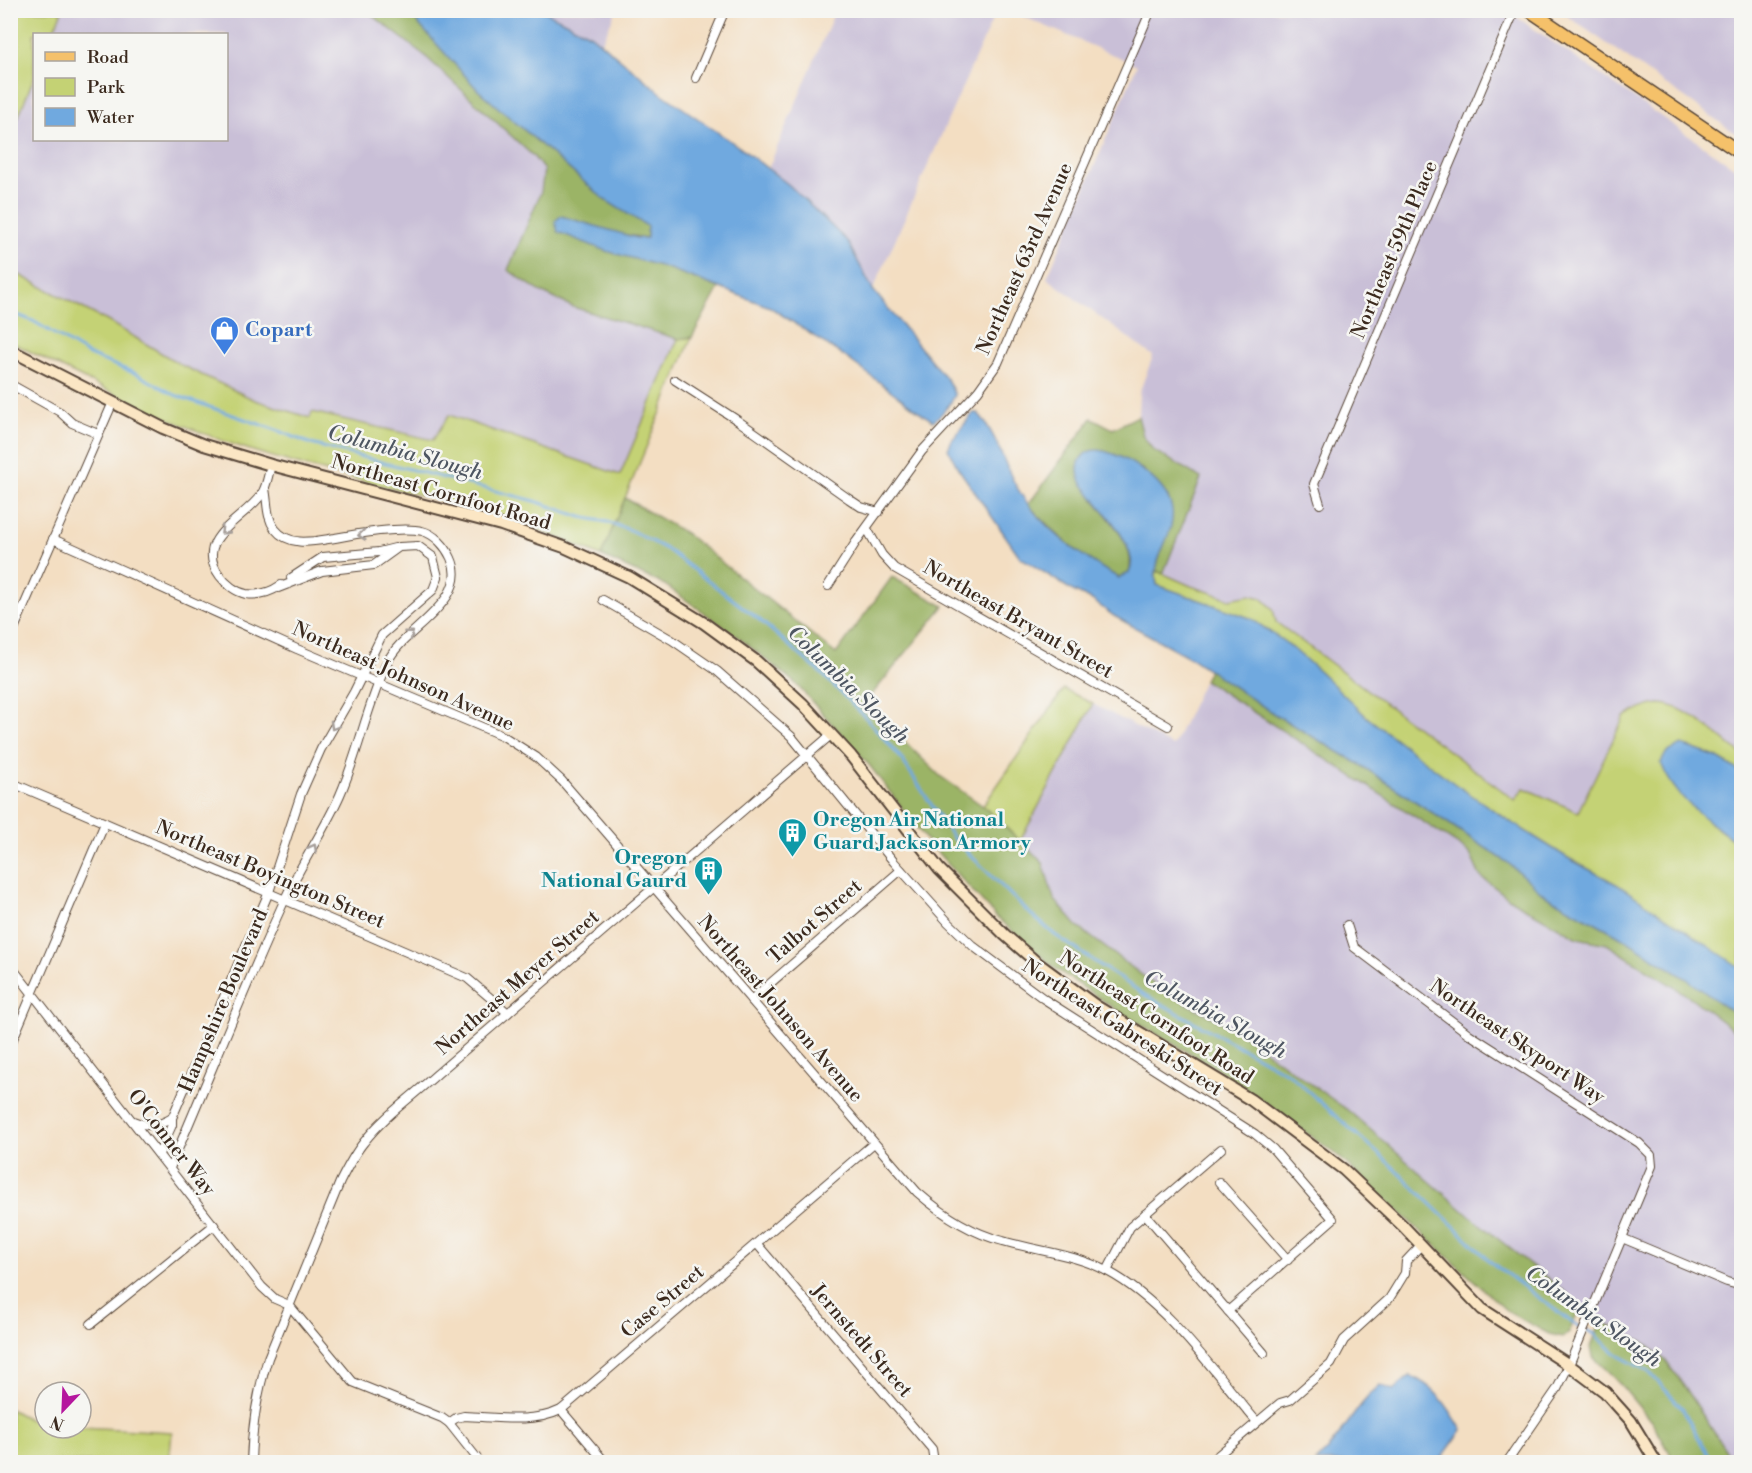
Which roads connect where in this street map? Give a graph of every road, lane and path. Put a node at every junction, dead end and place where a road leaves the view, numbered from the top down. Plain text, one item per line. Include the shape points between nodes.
1 (725, 10) edge
2 (1151, 10) edge
3 (1515, 10) edge
4 (1529, 10) edge
5 (696, 78) dead end
6 (1742, 154) edge
7 (10, 350) edge
8 (675, 380) dead end
9 (10, 384) edge
10 (113, 402) junction
11 (98, 434) junction
12 (271, 465) junction
13 (265, 489) junction
14 (1320, 504) dead end
15 (879, 512) junction
16 (867, 529) junction
17 (53, 539) junction
18 (399, 547) junction
19 (828, 586) dead end
20 (278, 588) junction
21 (603, 600) dead end
22 (10, 638) edge
23 (362, 675) junction
24 (378, 682) junction
25 (1168, 726) dead end
26 (832, 734) junction
27 (808, 755) junction
28 (10, 783) edge
29 (105, 823) junction
30 (901, 870) junction
31 (654, 888) junction
32 (269, 892) junction
33 (285, 899) junction
34 (1347, 925) dead end
35 (10, 965) edge
36 (33, 994) junction
37 (751, 1000) junction
38 (508, 1013) junction
39 (10, 1046) edge
40 (172, 1118) junction
41 (133, 1121) junction
42 (874, 1143) junction
43 (1221, 1149) dead end
44 (159, 1154) junction
45 (171, 1168) junction
46 (1219, 1182) dead end
47 (1145, 1214) junction
48 (214, 1225) junction
49 (1622, 1238) junction
50 (757, 1244) junction
51 (1422, 1245) junction
52 (1288, 1260) junction
53 (1107, 1271) junction
54 (1742, 1286) edge
55 (289, 1305) junction
56 (1228, 1311) junction
57 (91, 1324) dead end
58 (1264, 1353) dead end
59 (1569, 1365) junction
60 (561, 1410) junction
61 (1257, 1422) junction
62 (449, 1423) junction
63 (251, 1462) edge
64 (480, 1462) edge
65 (605, 1462) edge
66 (934, 1462) edge
67 (1210, 1462) edge
68 (1507, 1462) edge
69 (1656, 1462) edge

1 - 5 street
2 - 15 street, Northeast 63rd Avenue via 998,363 978,391 922,451
3 - 14 street, Northeast 59th Place via 1314,484
4 - 6 main road
7 - 10 street, Northeast Cornfoot Road
8 - 15 street via 849,500
9 - 11 street via 72,423
10 - 11 street
10 - 12 street, Northeast Cornfoot Road via 183,437
11 - 17 street
12 - 13 street
12 - 26 street, Northeast Cornfoot Road via 508,527 608,566 666,598 741,649
13 -> 20 street via 252,507 218,536 212,558 224,582 245,594 262,594
24 -> 13 street, Hampshire Boulevard via 401,641 447,598 453,585 452,560 436,538 423,531 297,542 275,529
15 - 16 street, Northeast 63rd Avenue
16 - 19 street, Northeast 63rd Avenue
16 - 25 street, Northeast Bryant Street via 894,568
17 - 22 street
17 - 23 street, Northeast Johnson Avenue
18 - 20 street via 374,565 322,571
18 - 20 street via 323,557
18 - 23 street, Hampshire Boulevard via 418,546 426,550 434,557 438,577 426,598 382,635
21 - 27 street, Northeast Gabreski Street via 717,671
23 - 24 street, Northeast Johnson Avenue
23 -> 32 street, Hampshire Boulevard via 307,779
24 - 31 street, Northeast Johnson Avenue via 495,732 536,757 562,781
33 -> 24 street, Hampshire Boulevard via 340,794
26 - 27 street, Northeast Meyer Street
26 - 51 street, Northeast Cornfoot Road via 939,869 1022,950 1096,1006 1270,1114 1351,1176
27 - 30 street, Northeast Gabreski Street
27 - 31 street, Northeast Meyer Street
28 - 29 street, Northeast Boyington Street
29 - 32 street, Northeast Boyington Street
29 - 36 street
30 - 37 street, Talbot Street
30 - 52 street, Northeast Gabreski Street via 973,946 1026,986 1273,1149 1333,1220
31 - 37 street, Northeast Johnson Avenue
31 - 38 street, Northeast Meyer Street
32 - 33 street, Northeast Boyington Street
32 - 40 street, Hampshire Boulevard
33 - 38 street, Northeast Boyington Street via 467,978
33 - 45 street, Hampshire Boulevard
34 - 49 street, Northeast Skyport Way via 1354,946 1460,1028 1639,1143 1651,1155 1652,1166
35 - 36 street, O'Conner Way
36 - 39 street
36 - 41 street, O'Conner Way
37 - 42 street, Northeast Johnson Avenue
38 - 55 street, Northeast Meyer Street via 364,1141 340,1182
40 - 41 street, Hampshire Boulevard via 157,1126
40 - 44 street
41 - 44 street, O'Conner Way
42 - 50 street, Case Street
42 - 53 street, Northeast Johnson Avenue via 917,1192 958,1223 1000,1241
43 - 47 street
44 - 45 street, O'Conner Way
45 - 48 street, O'Conner Way
46 - 52 street
47 - 53 street via 1125,1234
47 - 56 street
48 - 55 street, O'Conner Way via 262,1287
48 - 57 street
49 - 54 street
49 - 59 street
50 - 60 street, Case Street
50 - 66 street, Jernstedt Street via 932,1449
51 - 59 street, Northeast Cornfoot Road via 1482,1309
51 - 61 street via 1406,1261 1405,1273 1389,1299 1344,1340 1331,1364 1290,1400 1280,1403
52 - 56 street
53 - 61 street, Northeast Johnson Avenue via 1154,1304
55 - 62 street, O'Conner Way via 353,1382
55 - 63 street, Northeast Meyer Street via 260,1383
56 - 58 street
59 - 68 street
59 - 69 street, Northeast Cornfoot Road via 1618,1406
60 - 62 street, Case Street via 530,1418 464,1416
60 - 65 street
61 - 67 street
62 - 64 street

